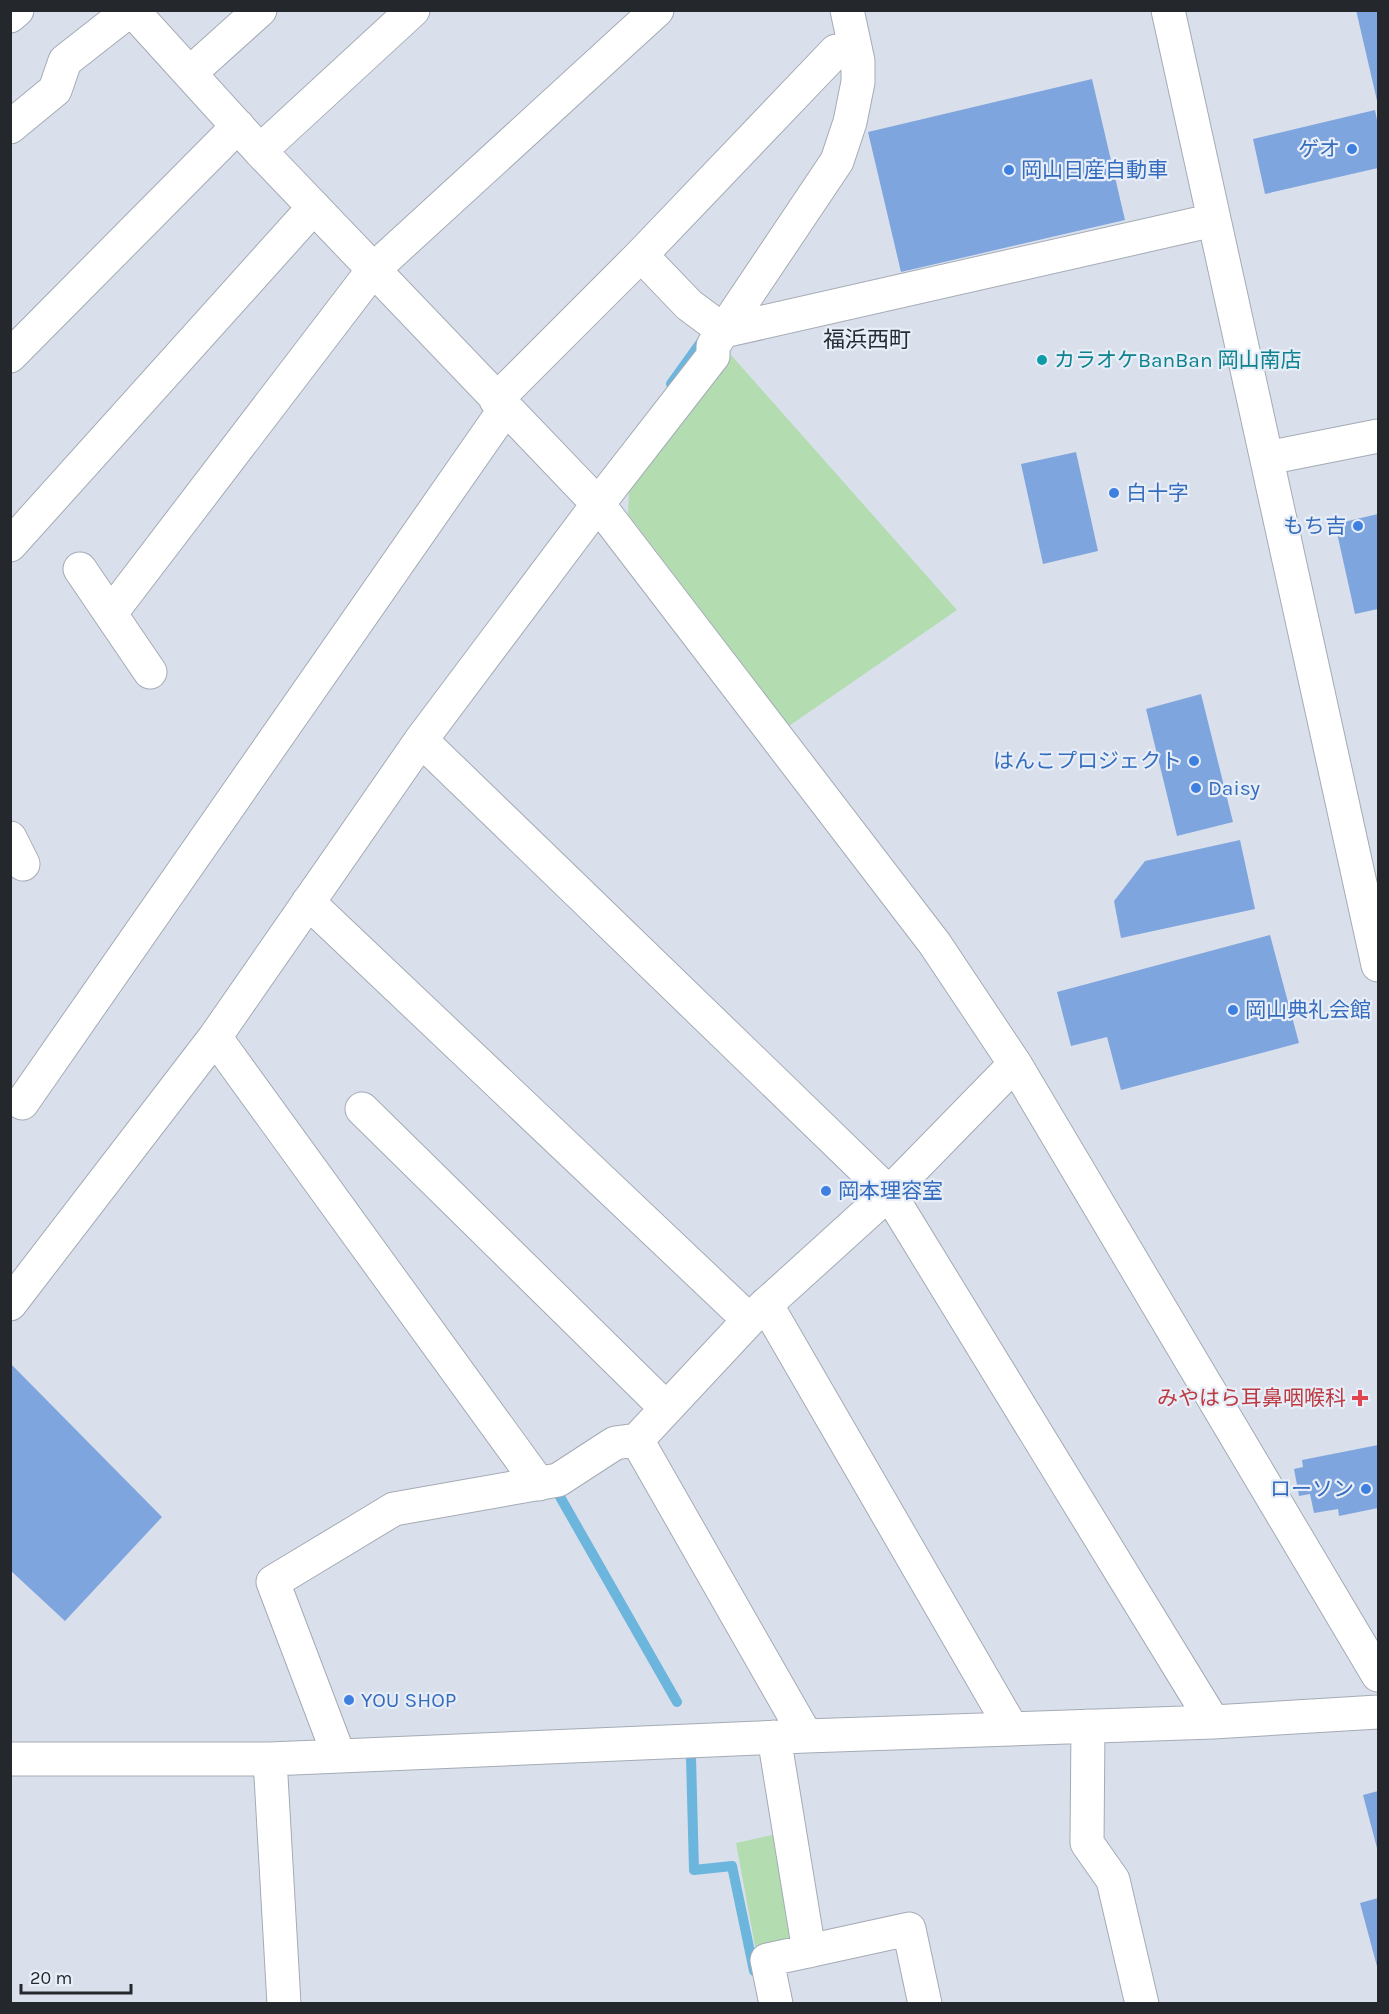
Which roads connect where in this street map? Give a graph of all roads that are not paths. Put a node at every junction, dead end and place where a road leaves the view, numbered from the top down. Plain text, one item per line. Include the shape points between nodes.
1 (18, 10) edge
2 (131, 10) edge
3 (260, 10) edge
4 (413, 10) edge
5 (657, 10) edge
6 (847, 10) edge
7 (1168, 10) edge
8 (10, 16) edge
9 (836, 51) dead end
10 (190, 73) junction
11 (238, 126) junction
12 (10, 127) edge
13 (260, 151) junction
14 (314, 207) junction
15 (1214, 220) junction
16 (642, 255) junction
17 (373, 270) junction
18 (717, 326) junction
19 (10, 356) edge
20 (500, 404) junction
21 (1378, 436) edge
22 (1267, 458) junction
23 (598, 504) junction
24 (10, 544) edge
25 (80, 569) dead end
26 (111, 613) junction
27 (150, 672) dead end
28 (421, 740) junction
29 (308, 902) junction
30 (1378, 965) edge
31 (215, 1037) junction
32 (1015, 1064) junction
33 (22, 1103) dead end
34 (362, 1109) dead end
35 (889, 1193) junction
36 (10, 1304) edge
37 (758, 1312) junction
38 (666, 1408) junction
39 (637, 1440) junction
40 (539, 1484) junction
41 (1378, 1675) edge
42 (1378, 1712) edge
43 (1213, 1722) junction
44 (1088, 1726) junction
45 (1012, 1729) junction
46 (790, 1736) junction
47 (339, 1756) junction
48 (10, 1759) edge
49 (270, 1759) junction
50 (809, 1951) junction
51 (284, 2004) edge
52 (776, 2004) edge
53 (925, 2004) edge
54 (1142, 2004) edge

1 - 8 street
2 - 10 street
2 - 12 street via 65,61 55,90
3 - 10 street
4 - 13 street
5 - 17 street
6 - 18 street via 858,61 858,82 837,161
7 - 15 street
9 - 16 street
10 - 11 street
11 - 13 street
11 - 19 street
13 - 14 street
14 - 17 street
14 - 24 street
15 - 18 street
15 - 22 street
16 - 18 street via 689,305
16 - 20 street
17 - 20 street
17 - 26 street
18 - 23 street via 713,357
20 - 23 street
20 - 33 street
21 - 22 street
22 - 30 street
23 - 28 street
23 - 32 street via 935,944
25 - 26 street
26 - 27 street
28 - 29 street
28 - 35 street
29 - 31 street
29 - 37 street
31 - 36 street
31 - 40 street
32 - 35 street
32 - 41 street
34 - 38 street
35 - 37 street
35 - 43 street
37 - 38 street
37 - 45 street
38 - 39 street
39 - 40 street via 615,1443 558,1480
39 - 46 street
40 - 47 street via 393,1509 273,1582
42 - 43 street
43 - 44 street
44 - 45 street
44 - 54 street via 1087,1843 1113,1880
45 - 46 street
46 - 47 street
46 - 50 street
47 - 49 street
48 - 49 street
49 - 51 street
50 - 52 street via 767,1960
50 - 53 street via 909,1929

